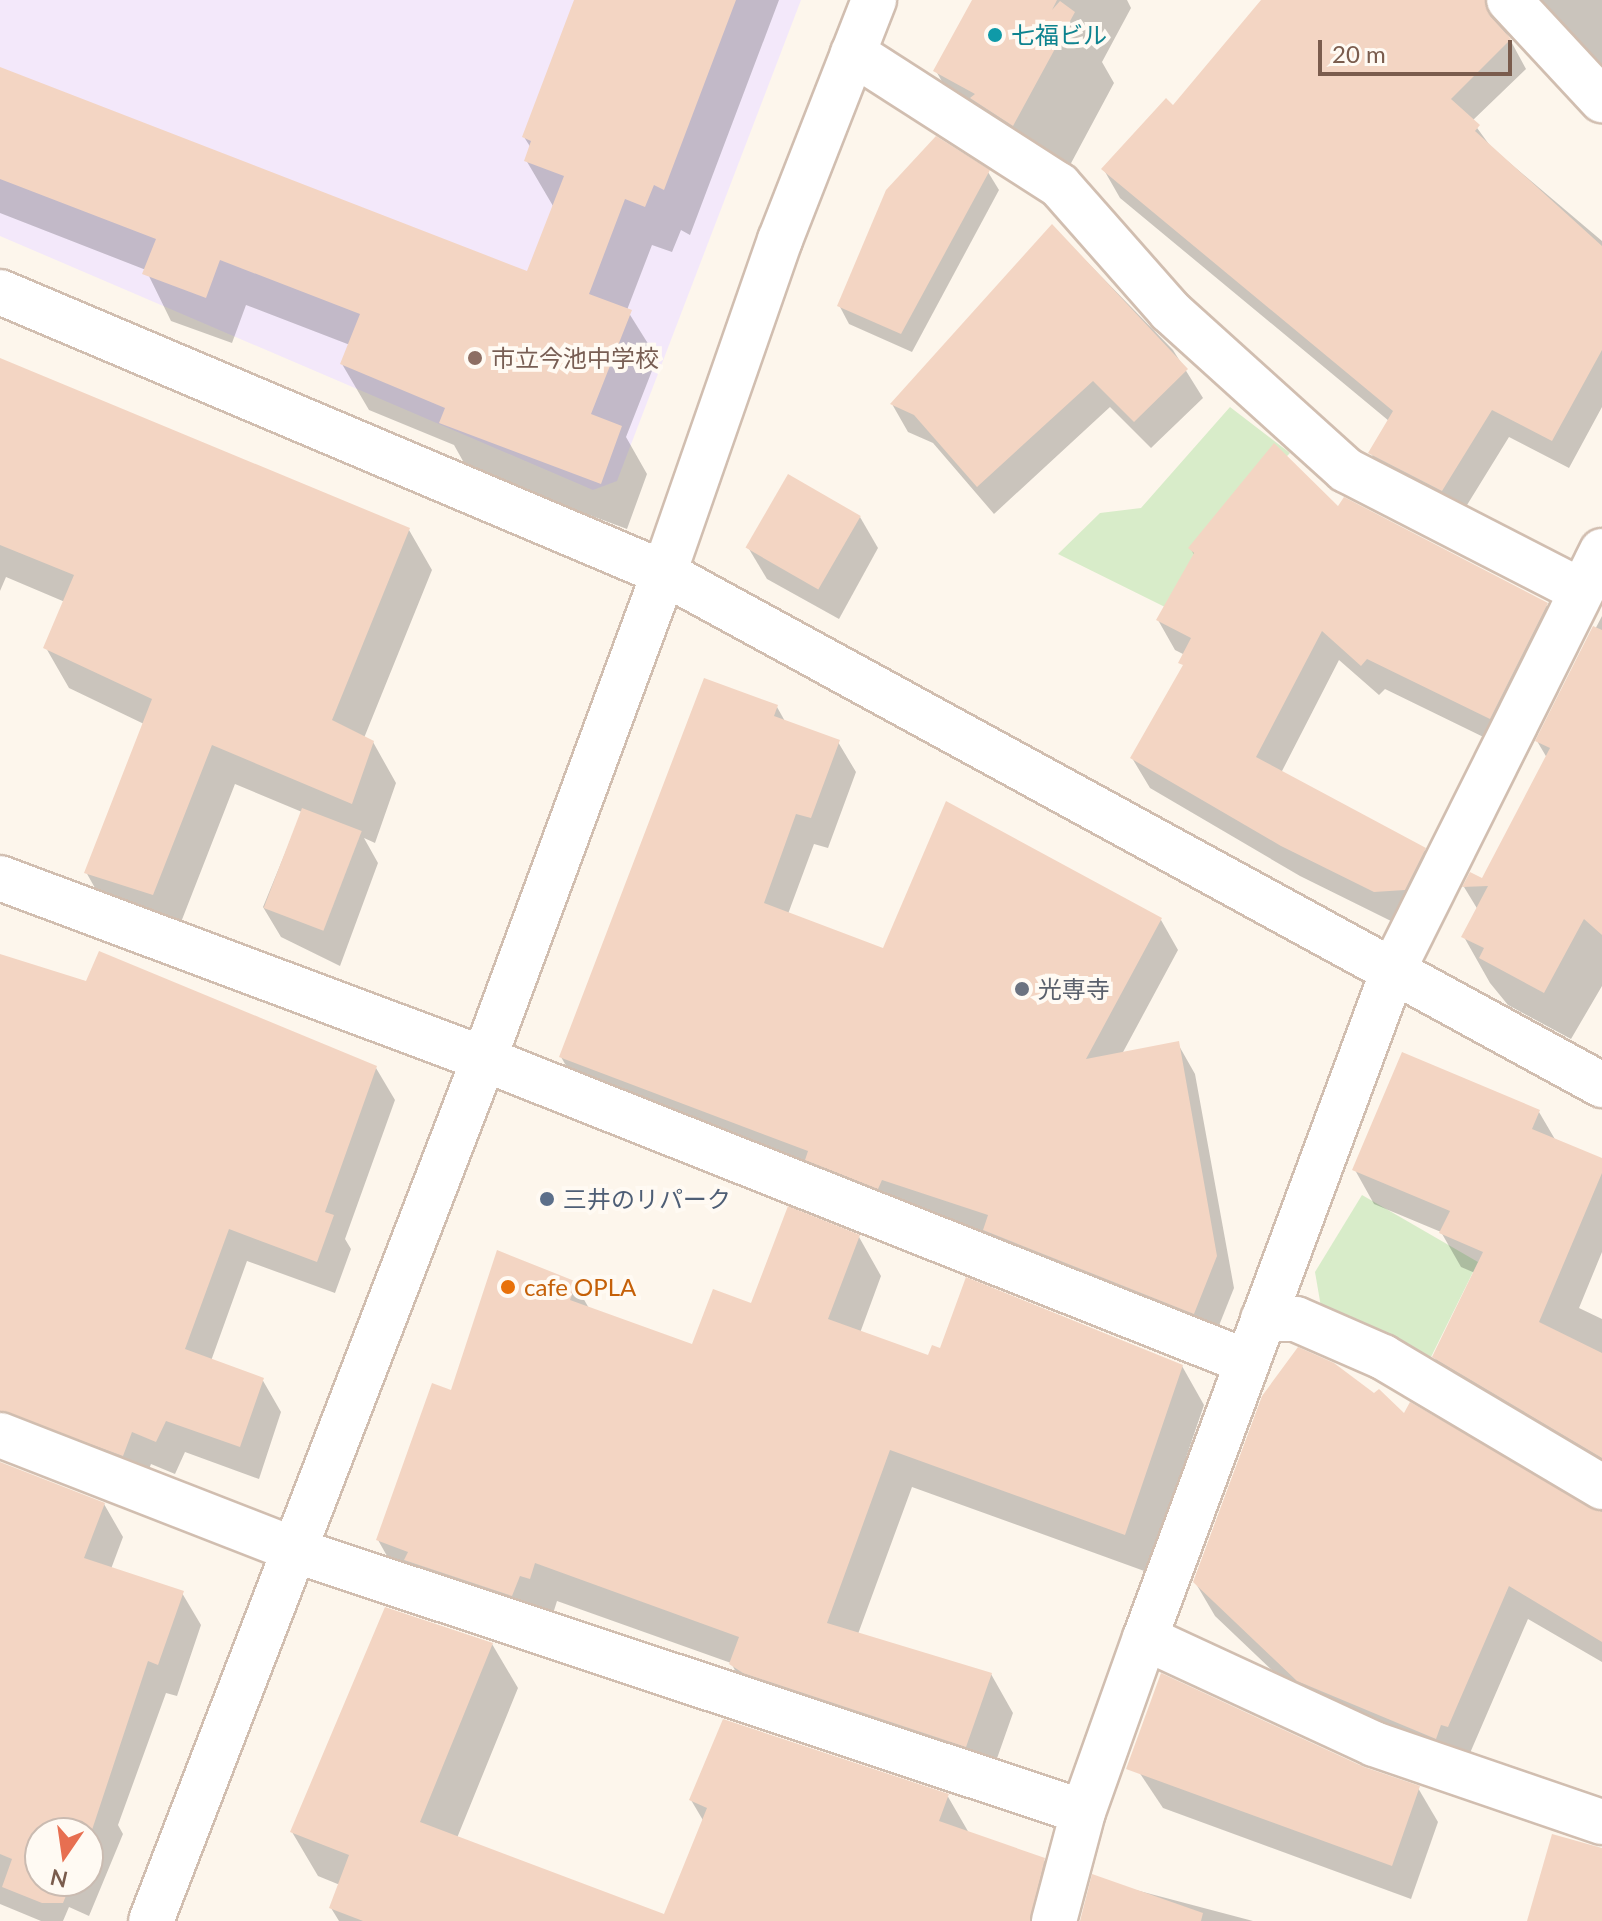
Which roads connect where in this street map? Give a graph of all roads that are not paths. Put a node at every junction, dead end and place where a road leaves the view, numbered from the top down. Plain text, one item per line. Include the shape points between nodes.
1 (874, 0) edge
2 (1509, 0) edge
3 (853, 53) junction
4 (1602, 100) edge
5 (0, 292) edge
6 (1602, 551) edge
7 (664, 573) junction
8 (1581, 591) junction
9 (0, 878) edge
10 (1394, 968) junction
11 (484, 1059) junction
12 (1602, 1085) edge
13 (1263, 1319) junction
14 (1245, 1361) junction
15 (0, 1435) edge
16 (1602, 1487) edge
17 (297, 1551) junction
18 (1145, 1638) junction
19 (1083, 1812) junction
20 (1602, 1822) edge
21 (151, 1921) edge
22 (1054, 1921) edge

1 - 3 street
2 - 4 street
3 - 7 street via 780,240
3 - 8 street via 1059,185 1170,311 1346,470
5 - 7 street
6 - 8 street
7 - 10 street
7 - 11 street
8 - 10 street
9 - 11 street
10 - 12 street
10 - 13 street
11 - 14 street
11 - 17 street
13 - 14 street
13 - 16 street via 1296,1319 1383,1357
14 - 18 street
15 - 17 street
17 - 19 street
17 - 21 street
18 - 19 street
18 - 20 street via 1374,1744
19 - 22 street

